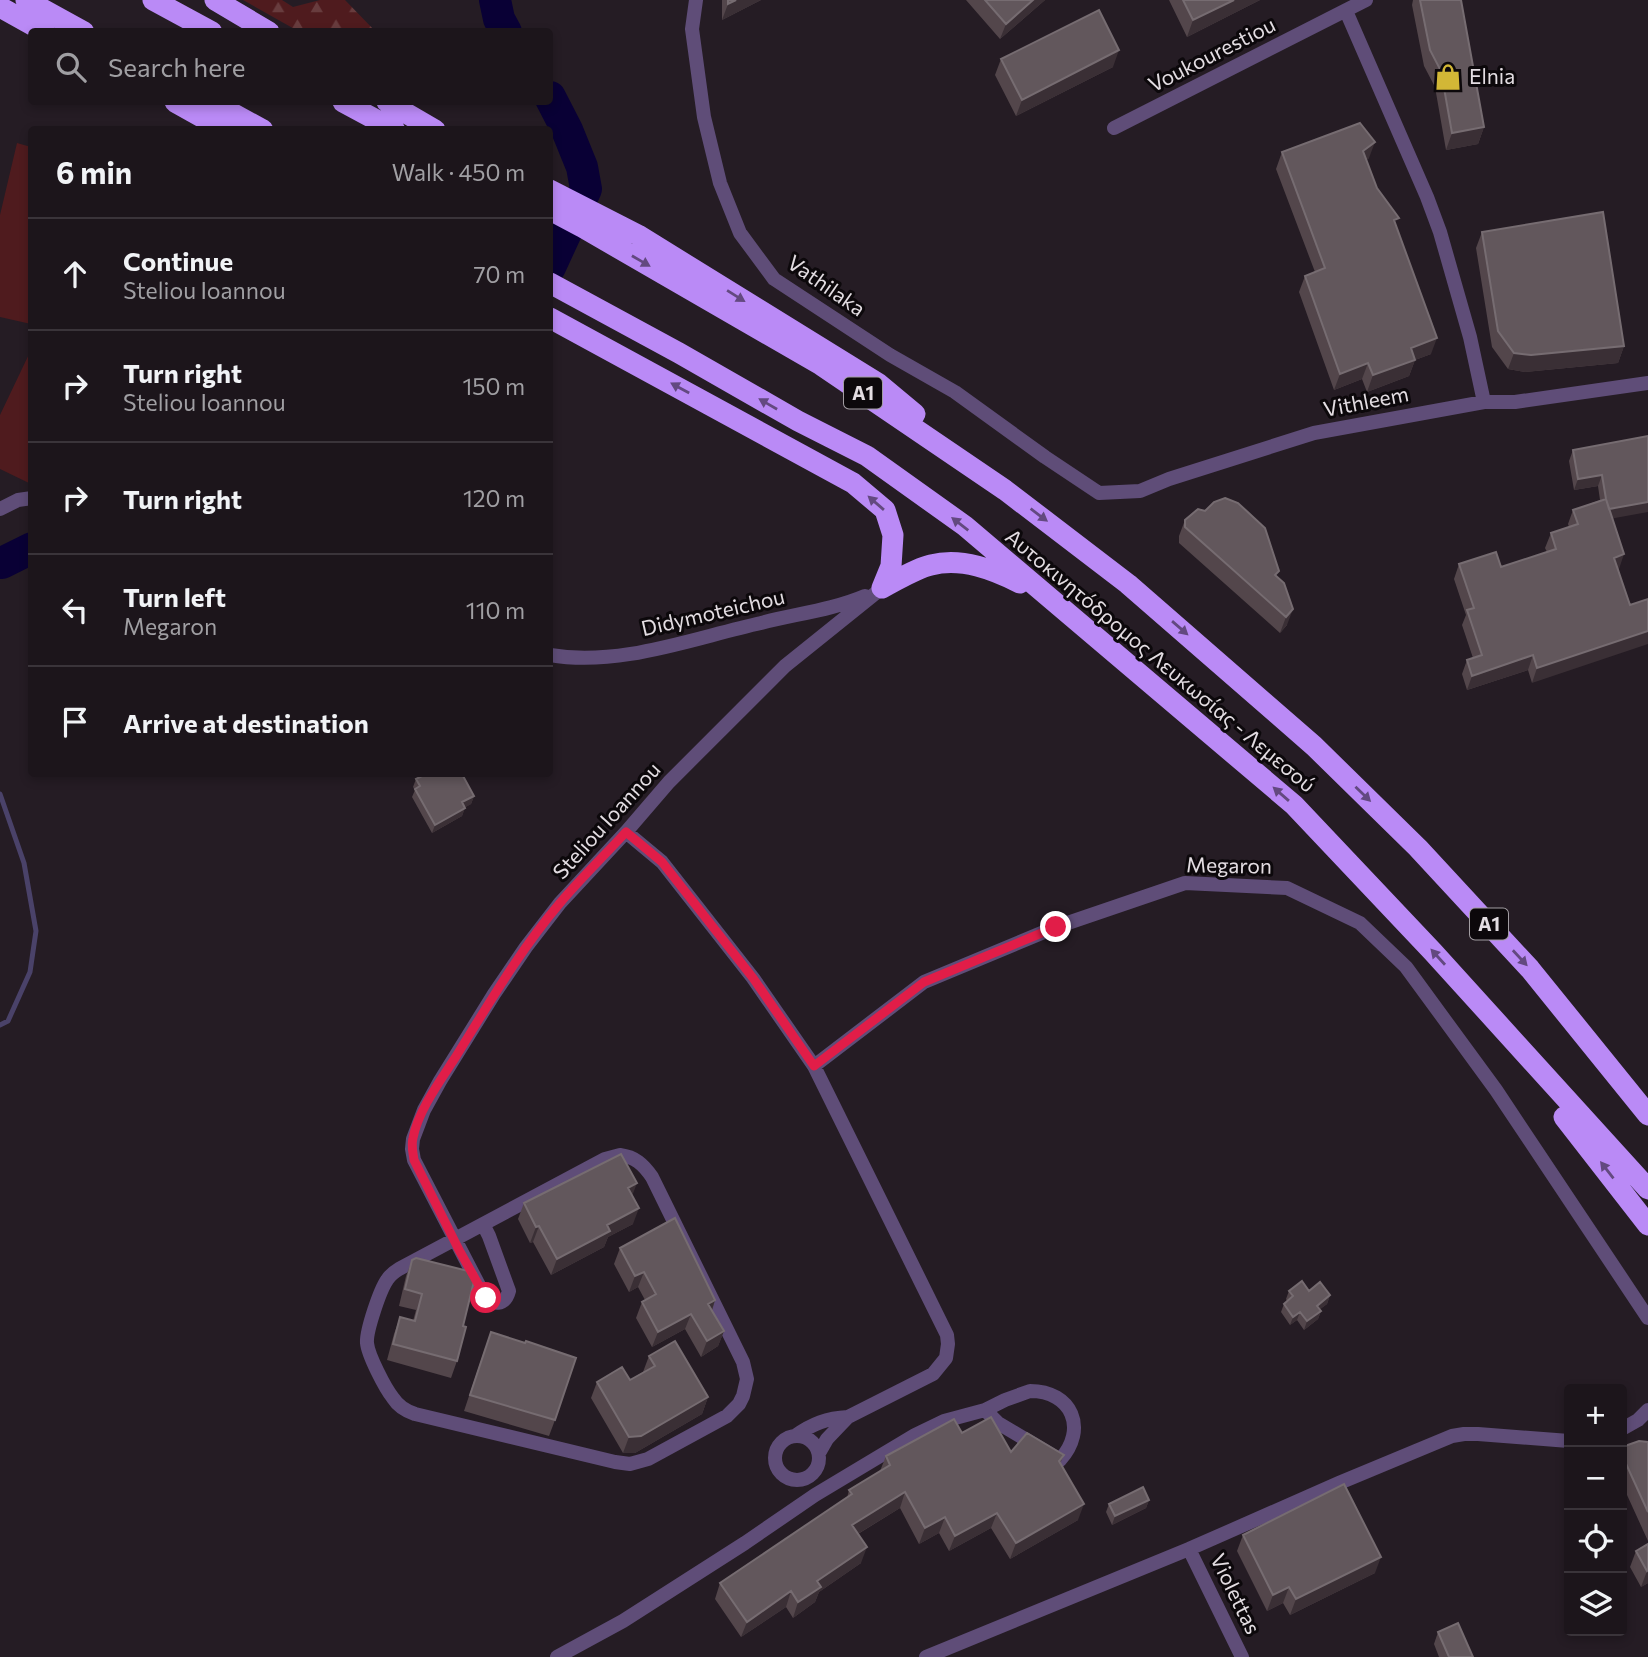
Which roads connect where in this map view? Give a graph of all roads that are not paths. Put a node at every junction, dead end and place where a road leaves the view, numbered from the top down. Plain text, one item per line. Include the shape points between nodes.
1 (26, 0) edge
2 (153, 0) edge
3 (215, 0) edge
4 (696, 0) edge
5 (1366, 0) edge
6 (0, 7) edge
7 (1346, 11) junction
8 (38, 28) edge
9 (77, 28) edge
10 (205, 28) edge
11 (262, 28) edge
12 (193, 105) edge
13 (349, 105) edge
14 (392, 105) edge
15 (220, 126) edge
16 (227, 126) edge
17 (252, 126) edge
18 (388, 126) edge
19 (428, 126) edge
20 (1114, 128) dead end
21 (553, 192) edge
22 (553, 211) edge
23 (587, 220) junction
24 (553, 285) edge
25 (554, 320) edge
26 (1648, 383) edge
27 (1484, 402) junction
28 (1099, 493) joint
29 (28, 499) edge
30 (0, 509) edge
31 (882, 588) junction
32 (1050, 599) junction
33 (553, 655) edge
34 (626, 832) junction
35 (1484, 1008) junction
36 (814, 1066) junction
37 (1648, 1115) edge
38 (1648, 1189) edge
39 (482, 1224) junction
40 (1648, 1225) edge
41 (454, 1239) junction
42 (1648, 1318) edge
43 (985, 1410) junction
44 (1648, 1410) edge
45 (848, 1418) junction
46 (1627, 1427) edge
47 (795, 1436) junction
48 (1564, 1441) edge
49 (819, 1453) junction
50 (807, 1477) junction
51 (815, 1495) junction
52 (1189, 1549) junction
53 (556, 1657) edge
54 (926, 1657) edge
55 (1242, 1657) edge

1 - 9 highway
2 - 10 highway
3 - 11 highway
4 - 28 street, Vathilaka via 692,29 704,117 720,183 740,233 774,279 955,392
5 - 7 street, Voukourestiou
6 - 8 highway
7 - 20 street, Voukourestiou
7 - 27 street via 1440,232
12 - 15 highway
12 - 16 highway
12 - 17 highway
13 - 18 highway
14 - 19 highway
21 - 23 highway
22 - 23 highway, A1
23 -> 37 highway, A1 via 920,430 1128,584 1314,746 1418,848 1530,968
32 -> 24 highway, Αυτοκινητόδρομος Λευκωσίας - Λεμεσού via 965,526 867,456
31 -> 25 highway via 891,566 893,534 885,510 853,483
26 - 27 street, Vithleem
27 - 28 street, Vithleem via 1314,433 1140,491
29 - 30 street
31 - 32 highway via 911,572 952,562 998,572
31 - 33 street, Didymoteichou via 850,602 658,649 604,656
31 - 34 street, Steliou Ioannou via 785,666 669,782
35 -> 32 highway, Αυτοκινητόδρομος Λευκωσίας - Λεμεσού via 1294,805
34 - 36 street via 662,862 753,978
34 - 41 street, Steliou Ioannou via 526,947 447,1070 417,1126 412,1139 414,1160
35 - 38 highway, Αυτοκινητόδρομος Λευκωσίας - Λεμεσού
40 -> 35 highway via 1521,1064
36 - 42 street, Megaron via 924,982 1056,927 1185,883 1287,888 1360,923 1406,967 1496,1090
36 - 45 street via 943,1325 948,1344 946,1359 933,1374
39 - 41 street
39 - 41 street, Steliou Ioannou via 508,1288 501,1303 484,1295
39 - 41 street via 605,1159 634,1158 652,1177 743,1362 747,1379 739,1404 727,1416 648,1459 630,1464 408,1411 392,1398 372,1359 369,1329 390,1276
43 - 43 street via 998,1423 1060,1460 1074,1439 1071,1414 1064,1403 1042,1391 1030,1391
43 - 51 street via 929,1427
44 - 46 street
45 - 47 street via 819,1422
45 - 49 street
47 - 49 street via 811,1441
47 - 50 street via 779,1446 777,1466 786,1477
48 - 52 street via 1452,1436
49 - 50 street via 817,1467
50 - 51 street
51 - 53 street via 623,1621
52 - 54 street
52 - 55 street, Violettas

